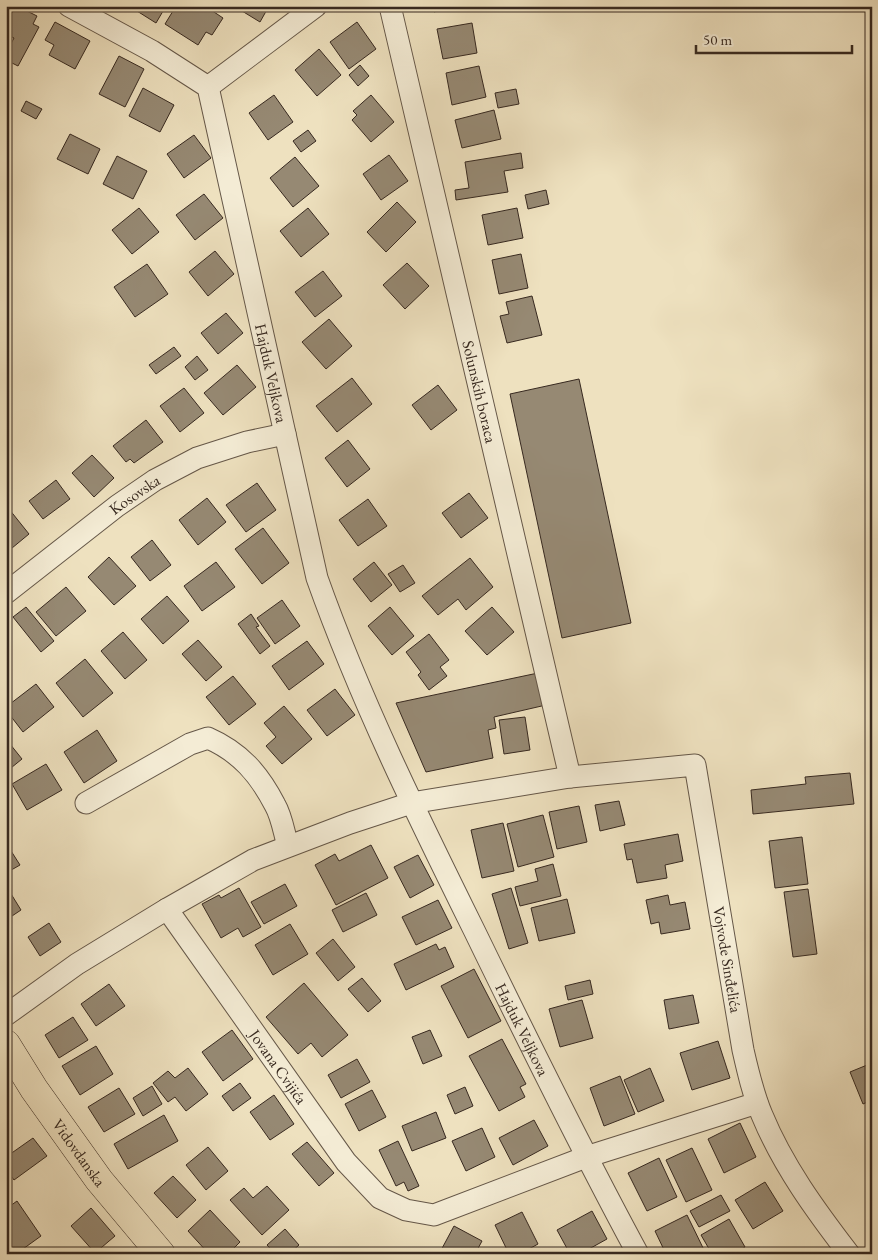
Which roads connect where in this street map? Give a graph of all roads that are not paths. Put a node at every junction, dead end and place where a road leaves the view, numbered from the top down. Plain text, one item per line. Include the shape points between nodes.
1 (69, 6) edge
2 (316, 6) edge
3 (390, 6) edge
4 (208, 87) junction
5 (285, 434) junction
6 (6, 593) edge
7 (570, 777) junction
8 (86, 803) dead end
9 (411, 803) junction
10 (288, 846) junction
11 (167, 909) junction
12 (6, 1015) edge
13 (6, 1044) edge
14 (757, 1103) junction
15 (586, 1157) junction
16 (161, 1254) edge
17 (638, 1254) edge
18 (849, 1254) edge

1 - 4 street via 152,51
2 - 4 street
3 - 7 street, Solunskih boraca
4 - 5 street, Hajduk Veljkova
5 - 6 street, Kosovska via 197,458 155,480
5 - 9 street, Hajduk Veljkova via 317,578 336,630
7 - 9 street
7 - 14 street, Vojvode Sinđelića via 695,765 743,1050
8 - 10 street via 190,744 208,738 242,758 260,781 276,806
9 - 10 street
9 - 15 street, Hajduk Veljkova
10 - 11 street via 253,860
11 - 12 street via 77,964
11 - 15 street, Jovana Cvijića via 346,1162 380,1198 406,1210 434,1215
13 - 16 main road, Vidovdanska via 99,1180
14 - 15 street, Jovana Cvijića
14 - 18 street, Vojvode Sinđelića via 777,1146 814,1209
15 - 17 street, Hajduk Veljkova

